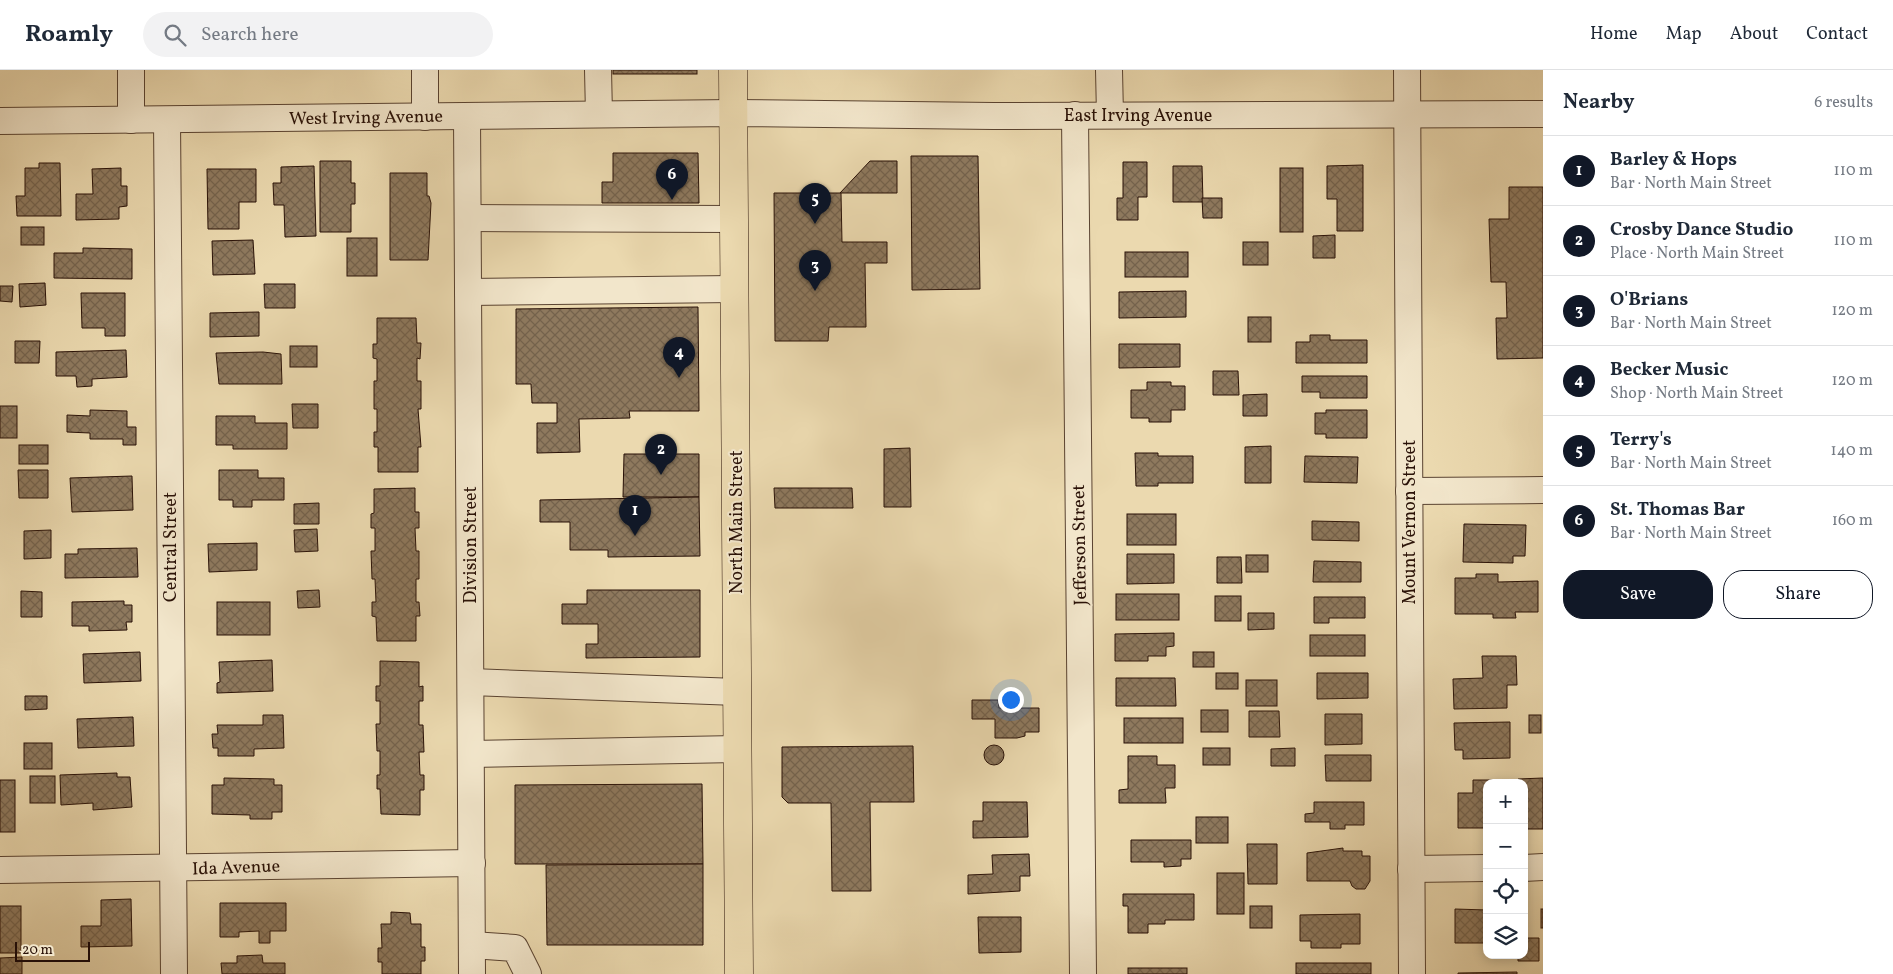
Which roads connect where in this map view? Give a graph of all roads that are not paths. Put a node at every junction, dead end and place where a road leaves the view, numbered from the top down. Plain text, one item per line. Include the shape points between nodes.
1 (131, 70) edge
2 (425, 70) edge
3 (598, 70) edge
4 (733, 70) edge
5 (1109, 70) edge
6 (1407, 70) edge
7 (733, 113) junction
8 (599, 114) junction
9 (1407, 114) junction
10 (1543, 114) edge
11 (1075, 115) junction
12 (1110, 115) junction
13 (467, 116) junction
14 (425, 117) junction
15 (131, 120) junction
16 (167, 120) junction
17 (0, 121) edge
18 (468, 218) junction
19 (733, 219) junction
20 (734, 289) junction
21 (468, 292) junction
22 (1543, 490) edge
23 (1409, 491) junction
24 (470, 682) junction
25 (737, 692) junction
26 (737, 749) junction
27 (471, 754) junction
28 (472, 863) junction
29 (1543, 867) edge
30 (1483, 868) edge
31 (1528, 868) edge
32 (173, 869) junction
33 (1411, 869) junction
34 (0, 870) edge
35 (472, 945) junction
36 (174, 974) edge
37 (472, 974) edge
38 (528, 974) edge
39 (739, 974) edge
40 (1084, 974) edge
41 (1412, 974) edge

1 - 15 street
2 - 14 street
3 - 8 street
4 - 7 main road, North Main Street
5 - 12 street
6 - 9 street, Mount Vernon Street
7 - 8 street, West Irving Avenue
7 - 11 street, East Irving Avenue
7 - 19 main road, North Main Street
8 - 13 street, West Irving Avenue
9 - 10 street, East Irving Avenue
9 - 12 street, East Irving Avenue
9 - 23 street, Mount Vernon Street
11 - 12 street, East Irving Avenue
11 - 40 street, Jefferson Street
13 - 14 street, West Irving Avenue
13 - 18 street, Division Street
14 - 16 street, West Irving Avenue
15 - 16 street, West Irving Avenue
15 - 17 street, West Irving Avenue
16 - 32 street, Central Street
18 - 19 street
18 - 21 street, Division Street
19 - 20 main road, North Main Street
20 - 21 street
20 - 25 main road, North Main Street
21 - 24 street, Division Street
22 - 23 street
23 - 33 street, Mount Vernon Street
24 - 25 street
24 - 27 street, Division Street
25 - 26 main road, North Main Street
26 - 27 street
26 - 39 main road, North Main Street
27 - 28 street, Division Street
28 - 32 street, Ida Avenue
28 - 35 street, Division Street
29 - 31 street
30 - 33 street
32 - 34 street, Ida Avenue
32 - 36 street, Central Street
33 - 41 street, Mount Vernon Street
35 - 37 street, Division Street
35 - 38 street via 515,948

